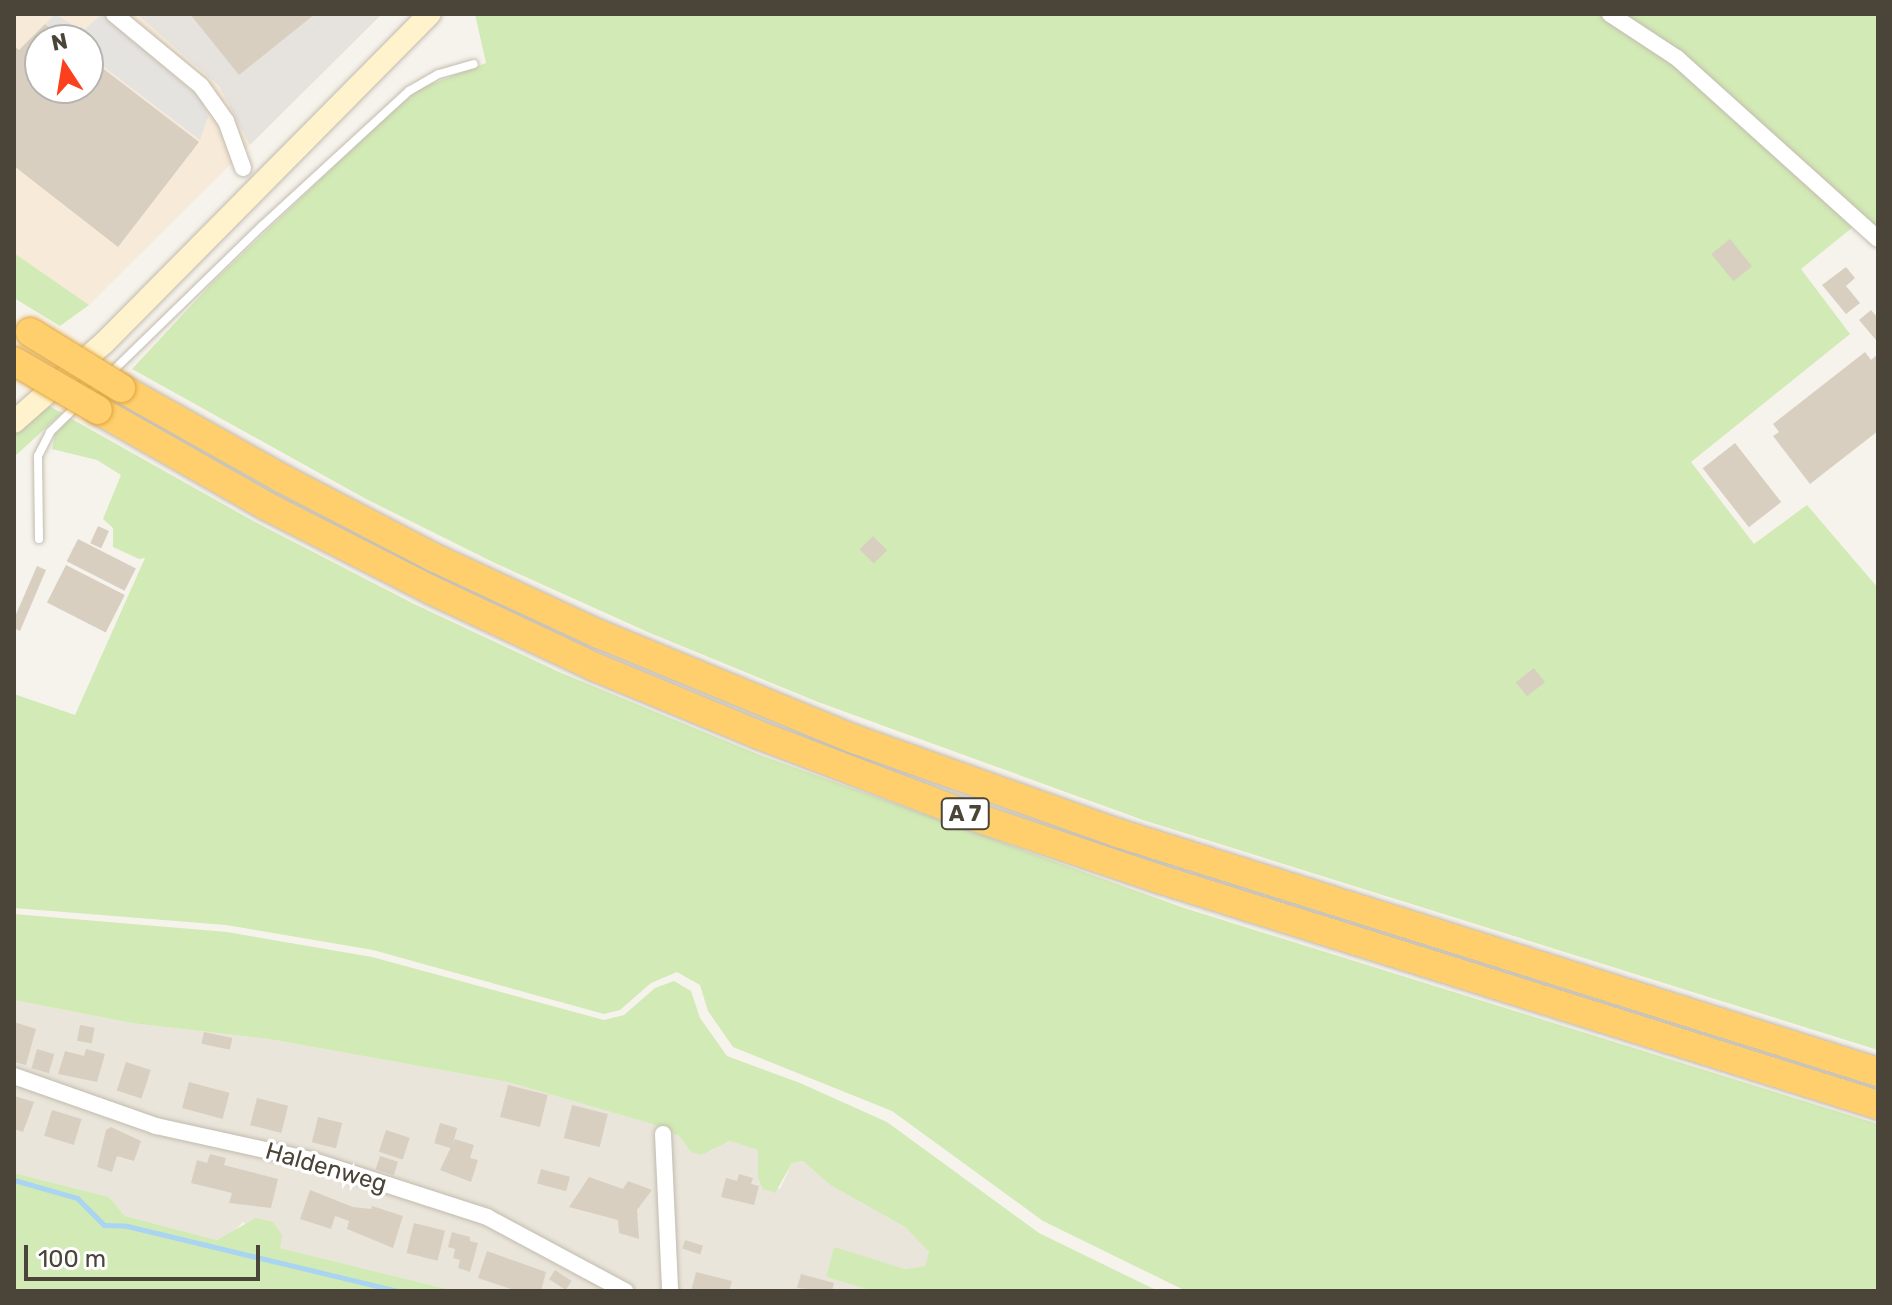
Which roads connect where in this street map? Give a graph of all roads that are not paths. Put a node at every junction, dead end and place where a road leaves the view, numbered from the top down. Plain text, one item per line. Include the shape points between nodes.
1 (114, 14) edge
2 (430, 14) edge
3 (1610, 14) edge
4 (474, 64) dead end
5 (243, 168) dead end
6 (1878, 239) edge
7 (22, 327) edge
8 (14, 361) edge
9 (14, 422) edge
10 (39, 539) dead end
11 (1878, 1072) edge
12 (14, 1076) edge
13 (1878, 1105) edge
14 (663, 1134) dead end
15 (625, 1291) edge
16 (670, 1291) edge

1 - 5 street via 194,78 226,121
2 - 9 main road via 104,343
3 - 6 street via 1677,58
4 - 10 lane via 439,74 409,91 56,425 38,456
7 - 11 highway, A 7, bridge via 283,479 435,558 599,634 854,739 1133,838
8 - 13 highway, A 7, bridge via 266,506 431,590 597,668 756,734 960,812 1159,879
12 - 15 street, Haldenweg via 156,1126 311,1160 487,1217
14 - 16 street

